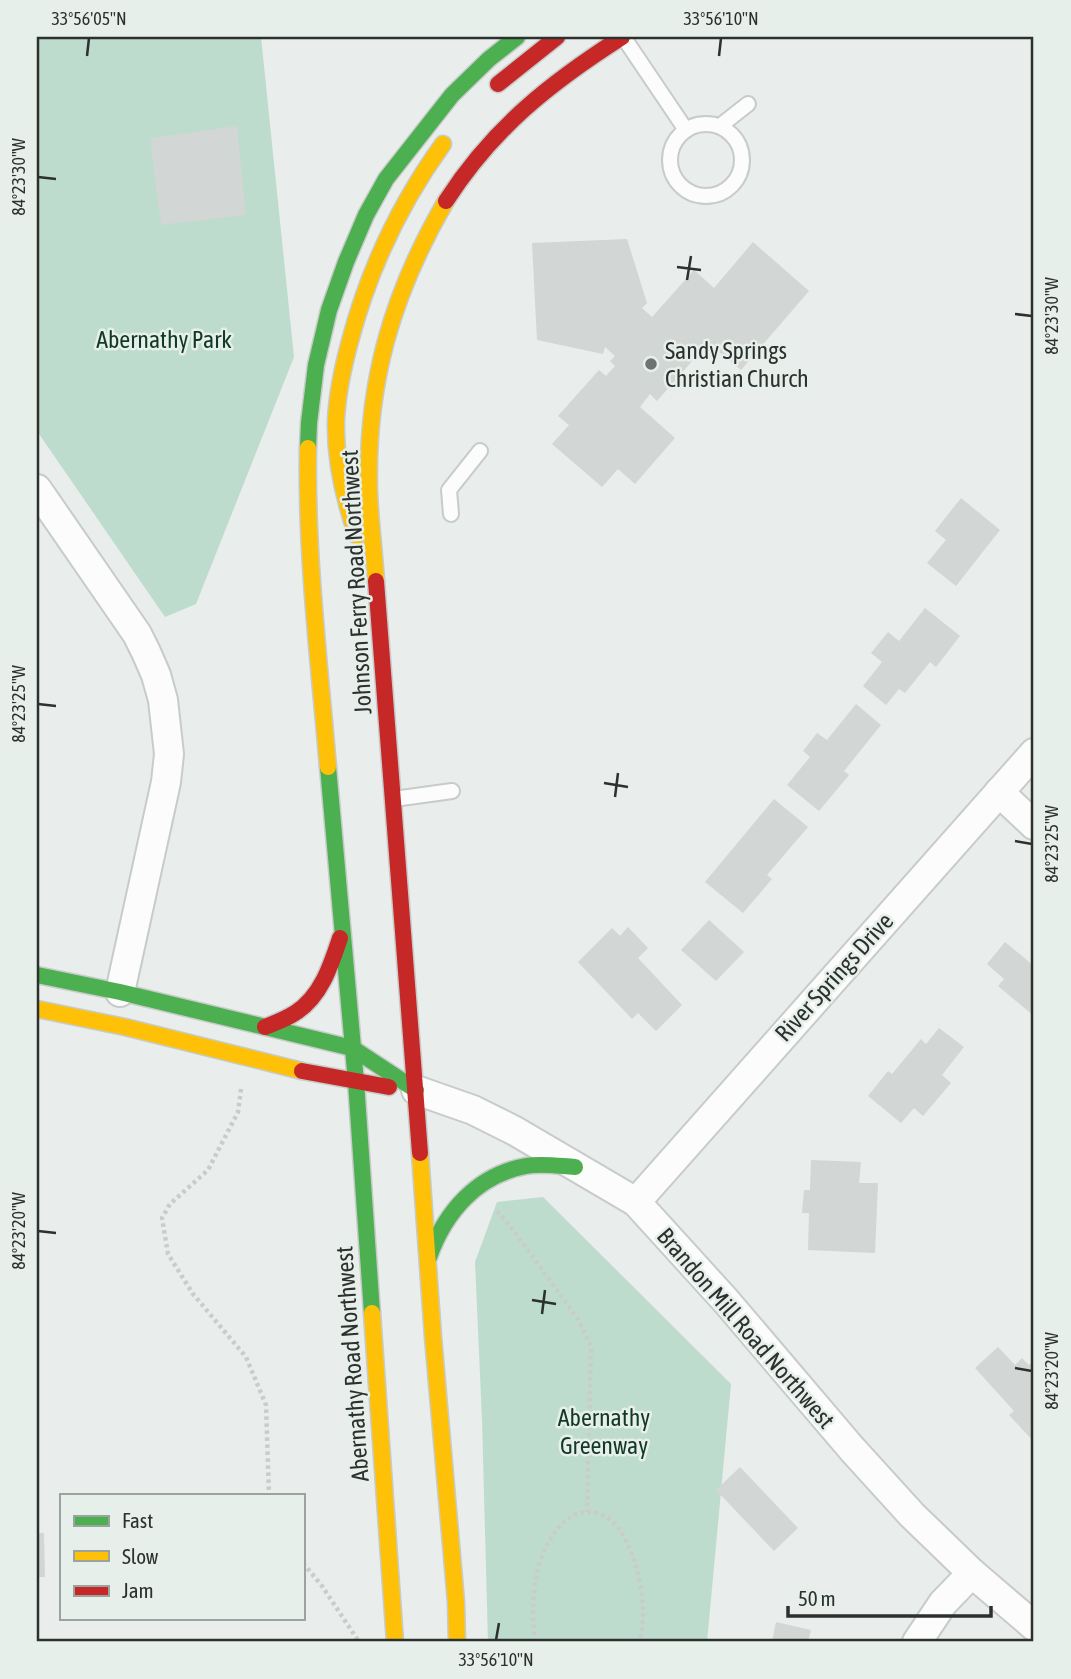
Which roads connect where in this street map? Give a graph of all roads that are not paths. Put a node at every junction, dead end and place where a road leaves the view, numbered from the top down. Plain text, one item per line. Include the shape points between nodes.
1 (506, 37) edge
2 (517, 37) edge
3 (557, 37) edge
4 (622, 37) edge
5 (498, 52) junction
6 (490, 93) dead end
7 (748, 104) dead end
8 (720, 126) junction
9 (454, 130) dead end
10 (686, 130) junction
11 (480, 451) dead end
12 (37, 489) edge
13 (451, 514) dead end
14 (376, 584) junction
15 (1034, 753) edge
16 (452, 791) dead end
17 (999, 792) junction
18 (393, 799) junction
19 (1034, 825) edge
20 (342, 929) junction
21 (37, 975) edge
22 (120, 992) junction
23 (37, 1009) edge
24 (265, 1027) junction
25 (352, 1048) junction
26 (356, 1082) junction
27 (416, 1090) junction
28 (575, 1167) junction
29 (636, 1202) junction
30 (429, 1259) junction
31 (972, 1573) junction
32 (1034, 1626) edge
33 (396, 1642) edge
34 (457, 1642) edge
35 (917, 1642) edge

1 - 5 main road
2 - 5 main road, Johnson Ferry Road Northwest
3 - 6 main road
4 - 10 lane
4 - 14 main road, Johnson Ferry Road Northwest via 565,74 503,128 458,183 411,266 384,343 371,423 369,492
5 - 20 main road, Johnson Ferry Road Northwest via 452,95 386,179 346,262 316,365 309,424 309,523
7 - 8 lane
8 - 10 lane via 697,125
8 - 10 lane via 737,142 742,164 732,185 711,196 687,192 672,173 671,149
9 - 14 main road via 382,245 352,328 338,393 337,449 345,497
11 - 13 lane via 449,490
12 - 22 street via 137,634 163,700 169,754 166,782
14 - 18 main road, Johnson Ferry Road Northwest
15 - 17 street, River Springs Drive
16 - 18 lane
17 - 19 street
17 - 29 street, River Springs Drive
18 - 27 main road, Johnson Ferry Road Northwest
20 - 24 main road via 317,991 300,1009
20 - 25 main road, Johnson Ferry Road Northwest
21 - 22 main road
22 - 24 main road
23 - 26 main road
24 - 25 main road
25 - 26 main road, Johnson Ferry Road Northwest
25 - 27 main road
26 - 27 main road
26 - 33 main road, Abernathy Road Northwest
27 - 28 street, Brandon Mill Road Northwest via 473,1110
27 - 30 main road
28 - 29 street, Brandon Mill Road Northwest
28 - 30 main road via 526,1167 488,1178 449,1214
29 - 31 street, Brandon Mill Road Northwest via 852,1449
30 - 34 main road
31 - 32 street, Brandon Mill Road Northwest
31 - 35 street via 943,1603

